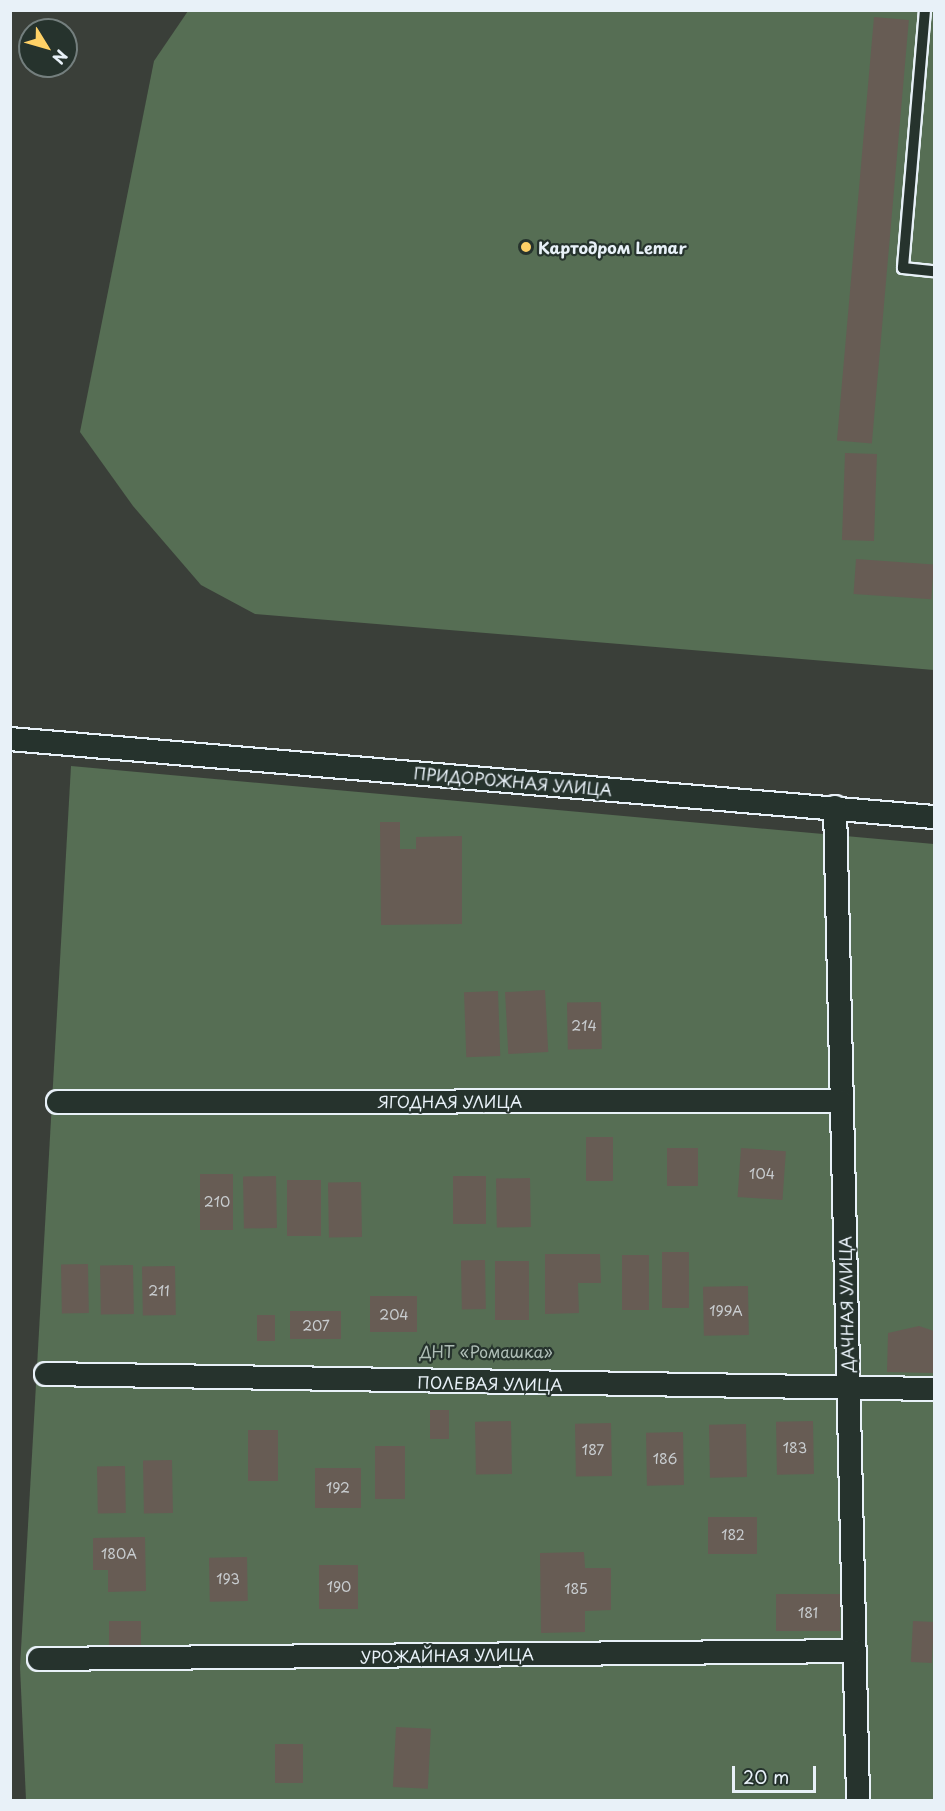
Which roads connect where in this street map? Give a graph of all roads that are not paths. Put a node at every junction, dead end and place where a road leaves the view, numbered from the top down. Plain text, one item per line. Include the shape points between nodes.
1 (925, 10) edge
2 (934, 271) edge
3 (10, 739) edge
4 (835, 807) junction
5 (934, 817) edge
6 (842, 1101) junction
7 (58, 1102) dead end
8 (46, 1374) dead end
9 (934, 1389) edge
10 (848, 1390) junction
11 (854, 1651) junction
12 (39, 1659) dead end
13 (858, 1800) edge

1 - 2 lane via 903,268
3 - 4 street, ПРИДОРОЖНАЯ УЛИЦА
4 - 5 street, ПРИДОРОЖНАЯ УЛИЦА
4 - 6 street, ДАЧНАЯ УЛИЦА
6 - 7 street, ЯГОДНАЯ УЛИЦА
6 - 10 street, ДАЧНАЯ УЛИЦА
8 - 10 street, ПОЛЕВАЯ УЛИЦА
9 - 10 street, ПОЛЕВАЯ УЛИЦА
10 - 11 street, ДАЧНАЯ УЛИЦА
11 - 12 street, УРОЖАЙНАЯ УЛИЦА
11 - 13 street, ДАЧНАЯ УЛИЦА

